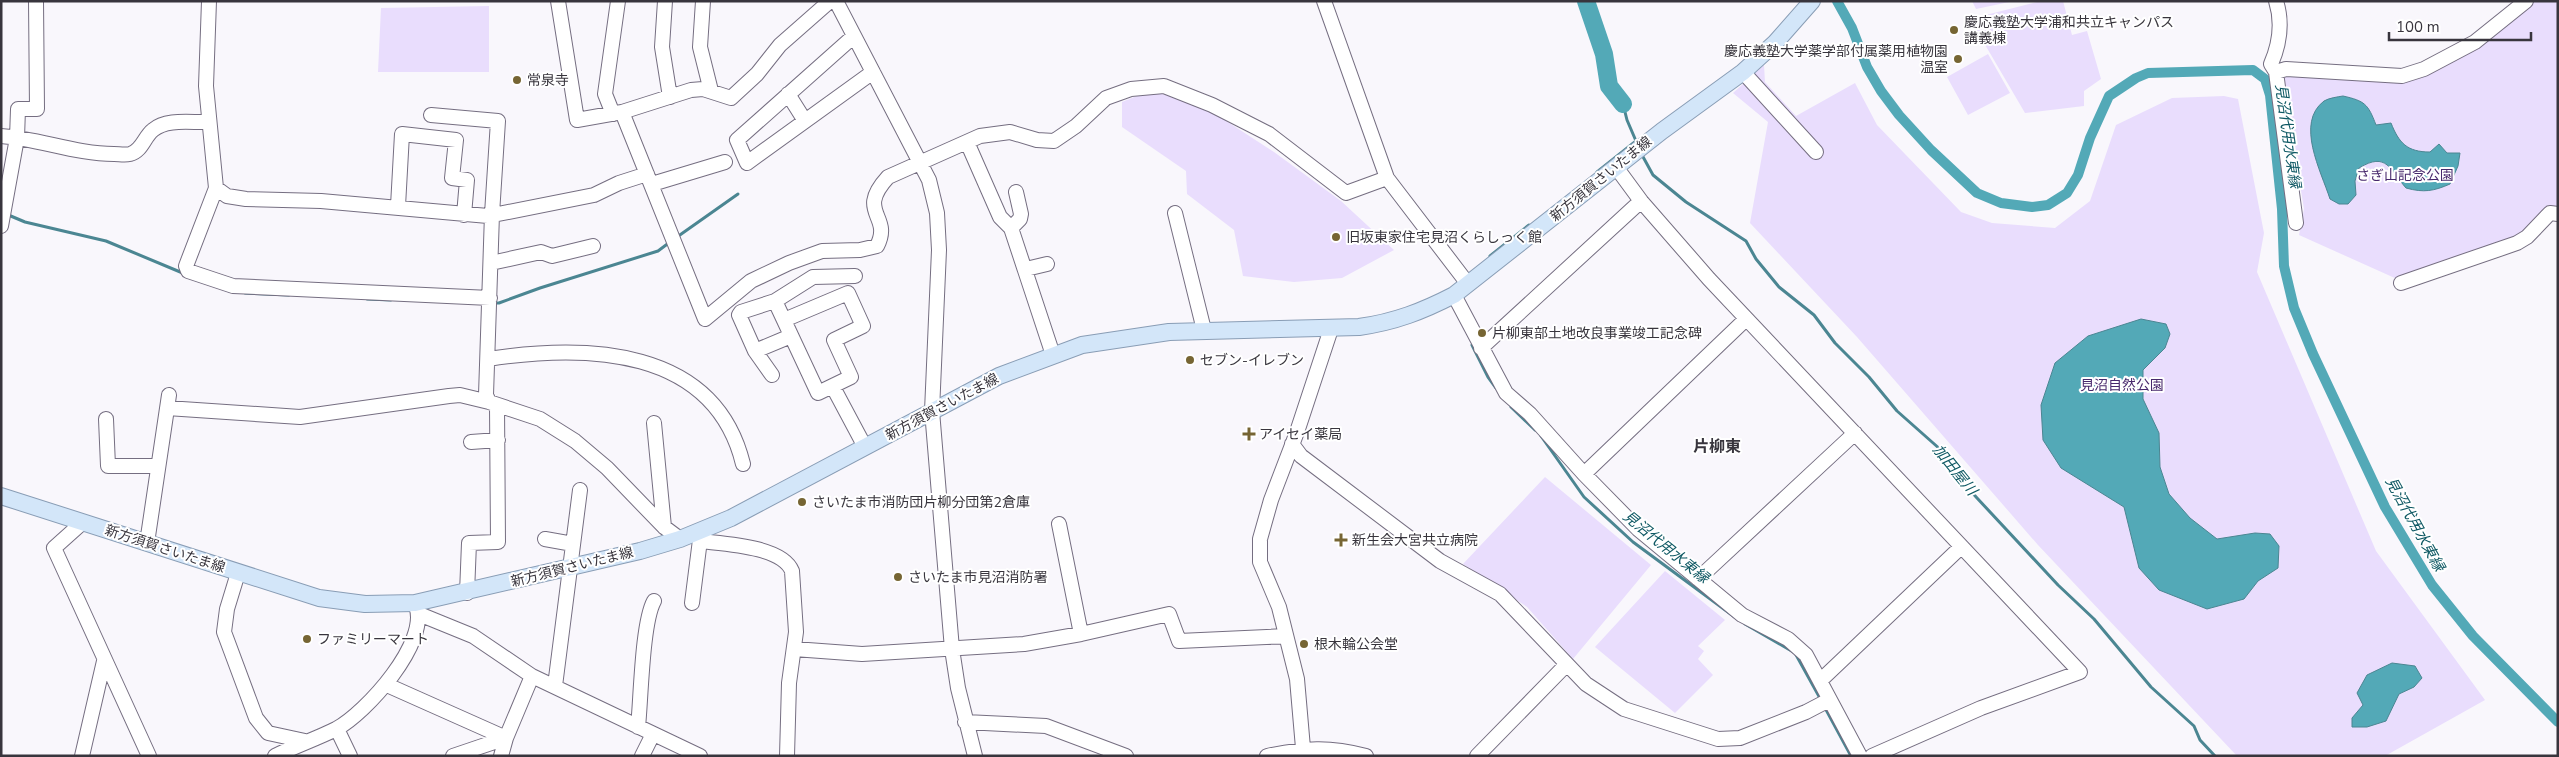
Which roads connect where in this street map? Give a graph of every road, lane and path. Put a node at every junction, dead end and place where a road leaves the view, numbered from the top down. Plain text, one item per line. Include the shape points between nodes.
1 (36, 1) edge
2 (209, 1) edge
3 (558, 1) edge
4 (618, 1) edge
5 (665, 1) edge
6 (703, 1) edge
7 (830, 1) edge
8 (836, 1) edge
9 (1324, 1) edge
10 (1812, 1) edge
11 (2276, 1) edge
12 (2526, 1) edge
13 (854, 36) junction
14 (873, 72) junction
15 (1743, 72) junction
16 (2276, 72) junction
17 (711, 91) junction
18 (788, 94) junction
19 (670, 97) junction
20 (618, 113) junction
21 (431, 116) dead end
22 (805, 121) junction
23 (209, 122) junction
24 (1, 136) edge
25 (17, 138) junction
26 (967, 142) junction
27 (1816, 152) dead end
28 (725, 162) dead end
29 (920, 162) junction
30 (1616, 167) junction
31 (1387, 178) junction
32 (649, 179) junction
33 (216, 188) junction
34 (1016, 192) dead end
35 (1641, 201) junction
36 (398, 206) junction
37 (1175, 212) dead end
38 (492, 214) junction
39 (2558, 214) edge
40 (464, 215) junction
41 (2296, 223) dead end
42 (1, 226) edge
43 (1010, 228) junction
44 (593, 246) dead end
45 (491, 263) junction
46 (1047, 264) dead end
47 (1026, 269) junction
48 (855, 276) dead end
49 (2401, 283) dead end
50 (1468, 284) junction
51 (1454, 295) junction
52 (490, 298) junction
53 (775, 301) junction
54 (1746, 319) junction
55 (784, 320) junction
56 (1331, 329) junction
57 (1204, 330) junction
58 (791, 336) junction
59 (1481, 348) junction
60 (755, 351) junction
61 (1053, 354) junction
62 (488, 359) junction
63 (772, 375) dead end
64 (833, 387) junction
65 (493, 404) junction
66 (932, 411) junction
67 (106, 419) dead end
68 (654, 423) dead end
69 (1855, 433) junction
70 (498, 440) junction
71 (472, 442) dead end
72 (1292, 444) junction
73 (865, 447) junction
74 (743, 464) dead end
75 (158, 466) junction
76 (1584, 474) junction
77 (580, 490) dead end
78 (1, 496) edge
79 (83, 522) junction
80 (1059, 524) dead end
81 (664, 527) junction
82 (700, 536) junction
83 (545, 539) dead end
84 (680, 539) junction
85 (146, 543) junction
86 (573, 544) junction
87 (1962, 547) junction
88 (570, 568) junction
89 (238, 573) junction
90 (1698, 579) junction
91 (467, 592) junction
92 (654, 601) dead end
93 (692, 603) dead end
94 (417, 609) junction
95 (1081, 634) junction
96 (1286, 636) junction
97 (794, 649) junction
98 (952, 649) junction
99 (104, 661) junction
100 (1566, 665) junction
101 (532, 676) junction
102 (1822, 680) junction
103 (388, 685) junction
104 (555, 686) junction
105 (1829, 700) junction
106 (965, 722) junction
107 (638, 727) junction
108 (337, 729) junction
109 (652, 734) junction
110 (506, 738) junction
111 (305, 741) junction
112 (1303, 748) junction
113 (82, 756) edge
114 (149, 756) edge
115 (276, 756) edge
116 (350, 756) edge
117 (453, 756) edge
118 (501, 756) edge
119 (642, 756) edge
120 (700, 756) edge
121 (787, 756) edge
122 (974, 756) edge
123 (1126, 756) edge
124 (1267, 756) edge
125 (1366, 756) edge
126 (1477, 756) edge
127 (1860, 756) edge
128 (1872, 756) edge

1 - 25 street via 37,109 18,110
2 - 23 street via 206,86
3 - 20 street via 577,120
4 - 20 street via 604,94
5 - 19 street via 662,47
6 - 17 street via 700,47
7 - 17 street via 780,45 757,74 731,98
8 - 13 street
9 - 31 street
10 - 15 main road, 新方須賀さいたま線 via 1775,43
11 - 16 street via 2281,21 2280,34 2271,64
12 - 16 street via 2474,42 2424,69 2402,76 2286,69
13 - 14 street
13 - 18 street
14 - 22 street
14 - 29 street
15 - 27 street
15 - 30 main road, 新方須賀さいたま線
16 - 41 street
17 - 19 street via 691,90
18 - 22 street
18 - 22 street via 737,140 747,163
19 - 20 street
20 - 32 street
21 - 38 street via 498,121
23 - 25 street via 176,122 159,126 151,131 141,147 130,154 92,154
23 - 33 street
24 - 25 street
25 - 42 street
26 - 29 street
26 - 31 street via 1002,132 1054,141 1106,98 1131,89 1164,86 1212,105 1268,134 1346,194
26 - 43 street via 1000,217
28 - 32 street
29 - 32 street via 888,177 876,189 872,203 880,221 882,237 877,246 860,250 822,250 789,263 751,281 705,319
29 - 66 street via 934,197 939,229
30 - 35 street
30 - 50 main road, 新方須賀さいたま線
31 - 50 street
32 - 38 street via 619,183 570,202
33 - 36 street via 227,196 246,199 284,198
33 - 52 street via 186,266 206,279 233,286 282,290 313,288
34 - 43 street via 1020,219
35 - 54 street
35 - 59 street
36 - 40 street
36 - 40 street via 402,134 456,140 452,178 467,180
37 - 57 street
38 - 40 street
38 - 45 street
39 - 49 street via 2550,213 2517,243
43 - 47 street
44 - 45 street via 552,256 542,252
45 - 52 street
46 - 47 street
47 - 61 street
48 - 53 street via 814,278
50 - 51 main road, 新方須賀さいたま線
51 - 56 main road, 新方須賀さいたま線 via 1408,317 1384,324
51 - 59 street
52 - 62 street
53 - 55 street
53 - 60 street via 741,312 739,316
54 - 69 street
54 - 76 street
55 - 58 street
55 - 64 street via 848,293 863,326 834,340 851,377
56 - 57 main road, 新方須賀さいたま線
56 - 72 street
57 - 61 main road, 新方須賀さいたま線 via 1112,339
58 - 60 street
58 - 64 street via 818,393
59 - 76 street via 1506,393 1530,414
60 - 63 street
61 - 66 main road, 新方須賀さいたま線 via 999,376
62 - 65 street via 486,395
62 - 74 street via 558,351 614,355 658,365 690,385 714,407 734,436
64 - 73 street
65 - 70 street
65 - 75 street via 471,397 449,396 300,417 168,402
65 - 81 street via 540,419 575,441 607,468
66 - 73 main road, 新方須賀さいたま線
66 - 98 street
67 - 75 street via 108,466
68 - 81 street
69 - 87 street
69 - 90 street
70 - 71 street
70 - 91 street via 498,542 469,543
72 - 96 street via 1271,500 1259,552 1263,573 1279,607
72 - 100 street via 1301,456 1433,556 1500,594
73 - 82 main road, 新方須賀さいたま線
75 - 85 street
76 - 90 street via 1638,529
77 - 86 street
78 - 79 main road, 新方須賀さいたま線
79 - 85 main road, 新方須賀さいたま線
79 - 99 street via 54,548
80 - 95 street
81 - 84 street
82 - 84 main road, 新方須賀さいたま線
82 - 93 street
82 - 97 street via 768,552 790,565 796,624
83 - 86 street
84 - 88 main road, 新方須賀さいたま線
85 - 89 main road, 新方須賀さいたま線
86 - 88 street
87 - 102 street
87 - 128 street via 2080,672 1982,708
88 - 91 main road, 新方須賀さいたま線
88 - 104 street
89 - 94 main road, 新方須賀さいたま線 via 319,598
89 - 111 street via 224,632 256,718 268,732
90 - 102 street via 1742,615 1788,639 1806,655
91 - 94 main road, 新方須賀さいたま線
92 - 107 street via 646,635
94 - 101 street via 473,636
94 - 103 street via 413,641
95 - 96 street via 1169,614 1179,641
95 - 98 street via 1024,644
96 - 112 street via 1300,697
97 - 98 street via 862,654
97 - 121 street via 789,683
98 - 106 street
99 - 113 street
99 - 114 street
100 - 105 street via 1586,684 1624,708 1718,739 1740,738
100 - 126 street
101 - 104 street
101 - 110 street
102 - 105 street
103 - 108 street
103 - 110 street
104 - 107 street
105 - 127 street
106 - 122 street
106 - 123 street via 1046,726
107 - 109 street
108 - 111 street
108 - 116 street
109 - 119 street
109 - 120 street
110 - 117 street
110 - 118 street
111 - 115 street
112 - 124 street
112 - 125 street

